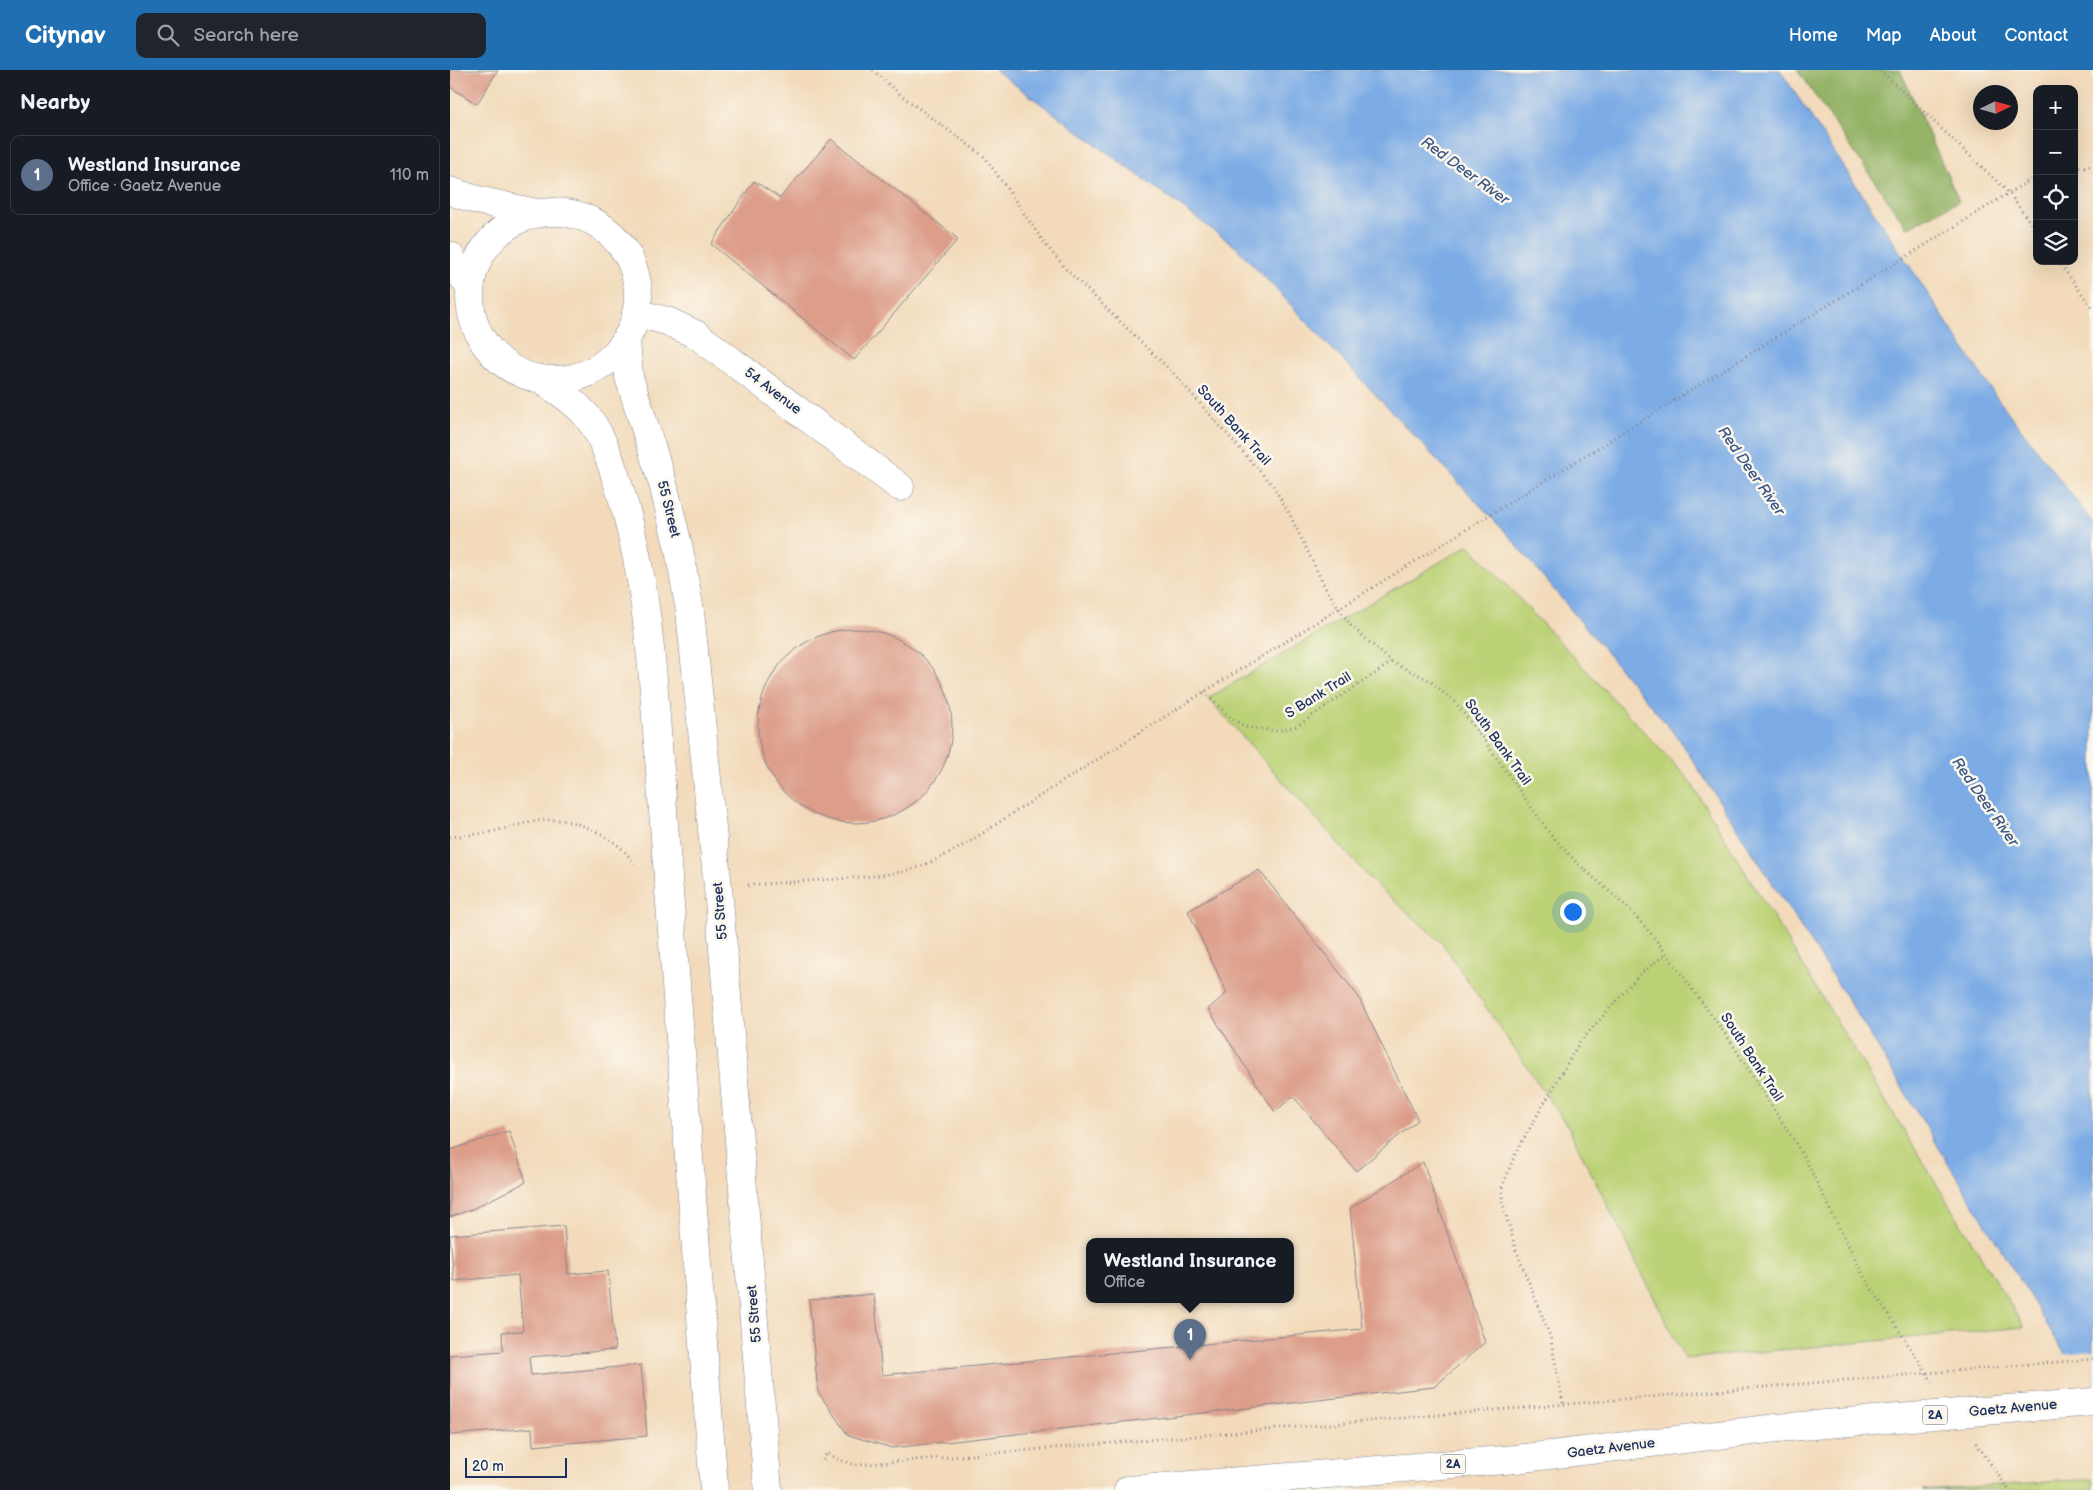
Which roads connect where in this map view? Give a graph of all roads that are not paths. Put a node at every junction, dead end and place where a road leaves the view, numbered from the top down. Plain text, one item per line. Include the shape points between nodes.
1 (450, 191) edge
2 (536, 213) junction
3 (450, 256) edge
4 (470, 288) junction
5 (636, 313) junction
6 (626, 339) junction
7 (540, 380) junction
8 (900, 487) dead end
9 (2093, 1402) edge
10 (714, 1490) edge
11 (768, 1490) edge
12 (1128, 1490) edge

1 - 2 street
2 - 4 street via 511,223 490,240 476,262
2 - 5 street via 571,213 596,223 616,239 630,261 638,287
3 - 4 street
4 - 7 street via 471,313 480,337 495,357 516,371
5 - 6 street
5 - 8 street, 54 Avenue via 674,324 697,335
6 - 7 street via 610,359 589,373 565,380
6 - 11 street, 55 Street via 629,377 663,484 690,610 718,888
7 - 10 street via 570,399 596,429 623,498 641,572 654,691
9 - 12 street, Gaetz Avenue / 2A, bridge via 1777,1428 1516,1459

